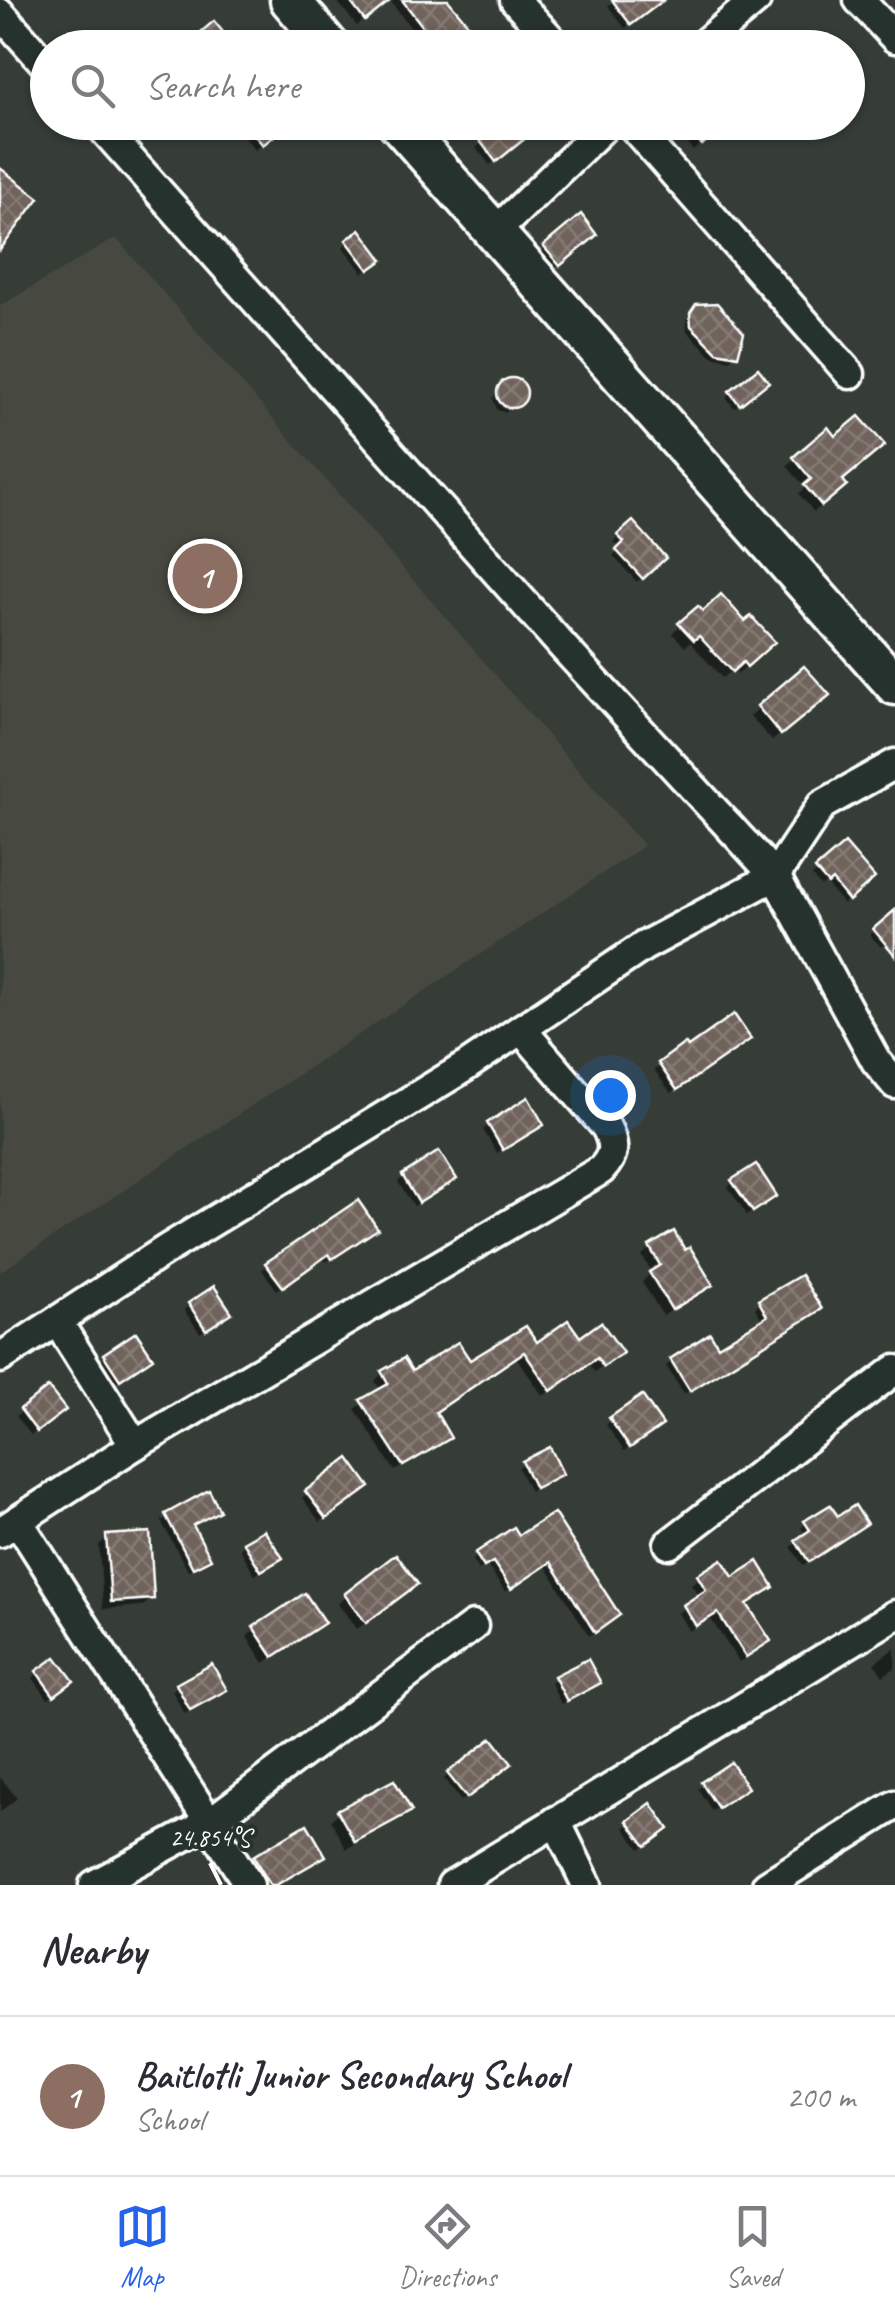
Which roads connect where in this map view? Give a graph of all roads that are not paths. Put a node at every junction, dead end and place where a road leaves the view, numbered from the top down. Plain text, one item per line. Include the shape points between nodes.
1 (290, 0) edge
2 (514, 0) edge
3 (756, 0) edge
4 (859, 0) edge
5 (0, 13) edge
6 (316, 30) edge
7 (542, 30) edge
8 (720, 30) edge
9 (895, 38) edge
10 (30, 47) edge
11 (113, 140) edge
12 (413, 140) edge
13 (591, 140) edge
14 (645, 140) edge
15 (494, 233) junction
16 (850, 374) dead end
17 (895, 686) edge
18 (895, 764) edge
19 (775, 876) junction
20 (522, 1030) junction
21 (895, 1084) edge
22 (57, 1322) junction
23 (0, 1358) edge
24 (895, 1370) edge
25 (135, 1446) junction
26 (9, 1526) edge
27 (669, 1544) dead end
28 (895, 1615) edge
29 (474, 1626) dead end
30 (895, 1805) edge
31 (556, 1821) junction
32 (209, 1824) junction
33 (94, 1885) edge
34 (249, 1885) edge
35 (452, 1885) edge
36 (587, 1885) edge
37 (767, 1885) edge

1 - 6 street
2 - 7 street
3 - 8 street
4 - 9 street
5 - 10 street
11 - 19 street
12 - 15 street
13 - 15 street
14 - 16 street
15 - 17 street
18 - 19 street via 822,805
19 - 20 street via 644,946
19 - 21 street
20 - 22 street
20 - 25 street via 606,1127 614,1142 612,1159
22 - 23 street
22 - 25 street
24 - 27 street
25 - 26 street
26 - 32 street
28 - 31 street
29 - 32 street
30 - 37 street
31 - 35 street
31 - 36 street
32 - 33 street
32 - 34 street

